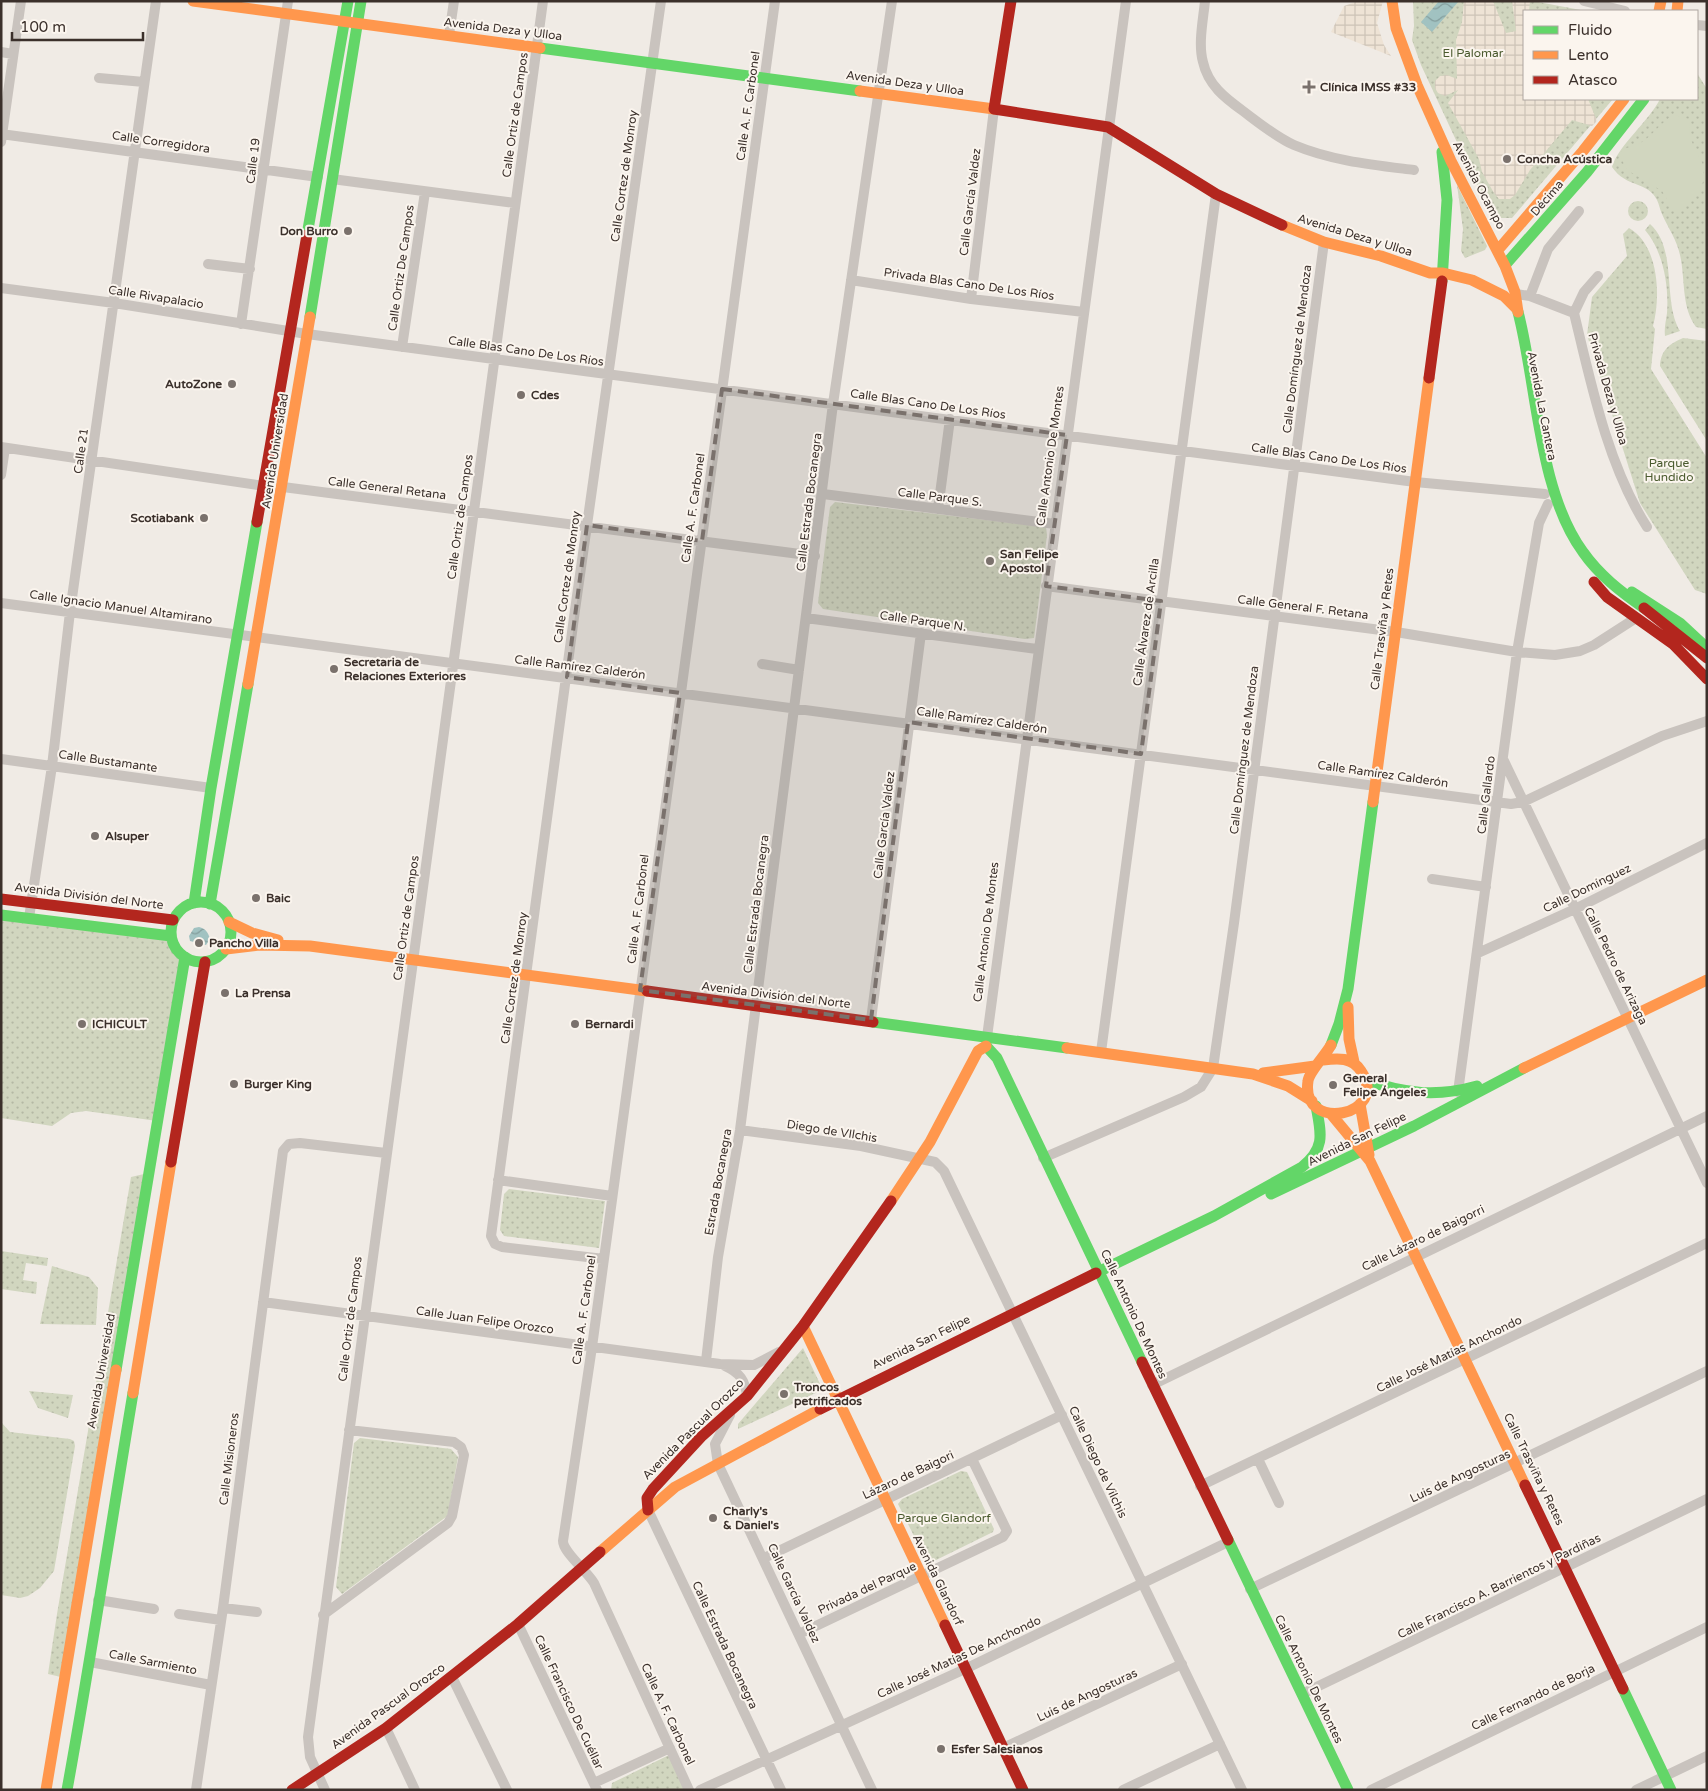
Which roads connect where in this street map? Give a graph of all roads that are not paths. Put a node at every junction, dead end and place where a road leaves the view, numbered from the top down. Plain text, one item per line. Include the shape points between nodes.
1 (21, 1) edge
2 (156, 1) edge
3 (193, 1) edge
4 (288, 1) edge
5 (348, 1) edge
6 (361, 1) edge
7 (454, 1) edge
8 (543, 1) edge
9 (661, 1) edge
10 (775, 1) edge
11 (892, 1) edge
12 (1011, 1) edge
13 (1126, 1) edge
14 (1205, 1) edge
15 (1392, 1) edge
16 (1584, 1) edge
17 (1621, 10) edge
18 (287, 14) junction
19 (345, 23) junction
20 (358, 24) junction
21 (449, 36) junction
22 (536, 46) junction
23 (1, 52) edge
24 (14, 54) junction
25 (652, 64) junction
26 (99, 78) dead end
27 (764, 78) junction
28 (144, 82) junction
29 (878, 94) junction
30 (1623, 100) edge
31 (1643, 100) edge
32 (994, 109) junction
33 (1108, 127) junction
34 (2, 137) edge
35 (1440, 142) junction
36 (134, 150) junction
37 (265, 170) junction
38 (1414, 170) dead end
39 (318, 177) junction
40 (332, 179) junction
41 (425, 192) junction
42 (1216, 194) junction
43 (515, 203) junction
44 (1579, 211) dead end
45 (1324, 242) junction
46 (1498, 250) junction
47 (208, 264) dead end
48 (1505, 265) junction
49 (250, 269) junction
50 (1598, 276) dead end
51 (1442, 277) junction
52 (851, 280) junction
53 (1, 288) edge
54 (1516, 294) junction
55 (1530, 296) junction
56 (971, 298) junction
57 (114, 303) junction
58 (1512, 311) junction
59 (1084, 312) junction
60 (1574, 314) junction
61 (242, 324) junction
62 (291, 331) junction
63 (307, 334) junction
64 (402, 347) junction
65 (494, 358) junction
66 (608, 374) junction
67 (722, 389) junction
68 (833, 404) junction
69 (950, 419) junction
70 (1067, 435) junction
71 (3, 447) edge
72 (1181, 450) junction
73 (92, 460) junction
74 (1295, 465) junction
75 (1, 475) edge
76 (1415, 482) junction
77 (264, 486) junction
78 (283, 487) junction
79 (823, 494) junction
80 (1547, 499) junction
81 (938, 509) junction
82 (474, 512) junction
83 (1055, 524) junction
84 (587, 525) junction
85 (1647, 527) dead end
86 (702, 541) junction
87 (815, 556) junction
88 (1594, 582) junction
89 (1612, 584) junction
90 (1046, 586) junction
91 (1161, 602) junction
92 (1, 603) edge
93 (70, 612) junction
94 (1274, 616) junction
95 (806, 618) junction
96 (1636, 618) junction
97 (1396, 632) junction
98 (921, 633) junction
99 (237, 636) junction
100 (257, 638) junction
101 (1707, 648) edge
102 (1037, 650) junction
103 (1517, 652) junction
104 (1707, 658) edge
105 (453, 664) junction
106 (762, 664) dead end
107 (1707, 668) edge
108 (798, 670) junction
109 (566, 677) junction
110 (1707, 679) edge
111 (680, 693) junction
112 (794, 708) junction
113 (1707, 721) edge
114 (908, 722) junction
115 (1025, 739) junction
116 (1141, 754) junction
117 (1, 759) edge
118 (1503, 760) junction
119 (52, 766) junction
120 (1255, 769) junction
121 (1375, 785) junction
122 (211, 788) junction
123 (1523, 802) junction
124 (1498, 803) junction
125 (1707, 844) edge
126 (1432, 879) dead end
127 (1486, 887) junction
128 (1, 899) edge
129 (31, 903) junction
130 (194, 903) junction
131 (210, 904) junction
132 (1575, 909) junction
133 (1, 914) edge
134 (29, 918) junction
135 (174, 920) junction
136 (229, 922) junction
137 (171, 936) junction
138 (298, 945) junction
139 (226, 949) junction
140 (1478, 953) junction
141 (185, 957) junction
142 (412, 958) junction
143 (205, 962) junction
144 (527, 974) junction
145 (1707, 980) edge
146 (1348, 989) junction
147 (640, 990) junction
148 (756, 1007) junction
149 (1627, 1018) junction
150 (871, 1020) junction
151 (986, 1041) junction
152 (1101, 1052) junction
153 (1354, 1062) junction
154 (1319, 1063) junction
155 (1213, 1068) junction
156 (1250, 1073) junction
157 (1506, 1076) junction
158 (1366, 1080) junction
159 (1458, 1092) junction
160 (1314, 1103) junction
161 (1360, 1104) junction
162 (1331, 1114) junction
163 (1707, 1116) edge
164 (1680, 1128) junction
165 (740, 1130) junction
166 (1365, 1149) junction
167 (386, 1154) junction
168 (1043, 1158) junction
169 (919, 1159) junction
170 (498, 1180) junction
171 (1707, 1183) edge
172 (612, 1196) junction
173 (1214, 1216) junction
174 (1707, 1243) edge
175 (1416, 1256) junction
176 (604, 1259) junction
177 (1098, 1271) junction
178 (263, 1302) junction
179 (1013, 1312) junction
180 (363, 1315) junction
181 (804, 1326) junction
182 (592, 1347) junction
183 (788, 1347) junction
184 (1466, 1360) junction
185 (706, 1362) junction
186 (720, 1364) junction
187 (1707, 1371) edge
188 (1152, 1385) junction
189 (747, 1396) junction
190 (836, 1400) junction
191 (735, 1408) junction
192 (1062, 1415) junction
193 (349, 1430) junction
194 (1258, 1458) junction
195 (972, 1459) junction
196 (1517, 1463) junction
197 (718, 1464) junction
198 (1200, 1486) junction
199 (1707, 1499) edge
200 (884, 1500) junction
201 (1279, 1503) dead end
202 (648, 1510) junction
203 (1228, 1542) junction
204 (764, 1558) junction
205 (583, 1566) junction
206 (1566, 1567) junction
207 (922, 1576) junction
208 (1143, 1584) junction
209 (1250, 1589) junction
210 (98, 1600) junction
211 (223, 1608) junction
212 (154, 1609) dead end
213 (257, 1612) dead end
214 (179, 1614) dead end
215 (323, 1615) junction
216 (221, 1620) junction
217 (518, 1624) junction
218 (1707, 1627) edge
219 (799, 1634) junction
220 (90, 1662) junction
221 (1182, 1664) junction
222 (965, 1669) junction
223 (1615, 1671) junction
224 (452, 1677) junction
225 (211, 1686) junction
226 (1302, 1694) junction
227 (842, 1726) junction
228 (386, 1728) junction
229 (1220, 1744) junction
230 (670, 1748) junction
231 (1003, 1748) junction
232 (1707, 1756) edge
233 (767, 1761) junction
234 (318, 1774) junction
235 (1665, 1776) junction
236 (595, 1786) edge
237 (46, 1790) edge
238 (66, 1790) edge
239 (196, 1790) edge
240 (292, 1790) edge
241 (325, 1790) edge
242 (415, 1790) edge
243 (507, 1790) edge
244 (689, 1790) edge
245 (700, 1790) edge
246 (781, 1790) edge
247 (872, 1790) edge
248 (1023, 1790) edge
249 (1123, 1790) edge
250 (1242, 1790) edge
251 (1348, 1790) edge
252 (1371, 1790) edge
253 (1636, 1790) edge
254 (1671, 1790) edge

1 - 24 street
2 - 28 street, Calle 21
3 - 18 main road, Avenida Deza y Ulloa
4 - 18 street, Calle 19
5 - 19 main road, Avenida Universidad
6 - 20 main road, Avenida Universidad
7 - 21 street
8 - 22 street, Calle Ortiz de Campos
9 - 25 street, Calle Cortez de Monroy
10 - 27 street, Calle A. F. Carbonel
11 - 29 street, Calle Estrada Bocanegra
12 - 32 main road
13 - 33 street, Calle Antonio De Montes
14 - 38 street via 1203,64 1211,82 1224,98 1294,145 1354,162
15 - 35 main road via 1396,32
16 - 17 street
18 - 19 main road, Avenida Deza y Ulloa
18 - 37 street, Calle 19
19 - 20 main road, Avenida Deza y Ulloa
19 - 39 main road, Avenida Universidad
20 - 21 main road, Avenida Deza y Ulloa
20 - 40 main road, Avenida Universidad
21 - 22 main road, Avenida Deza y Ulloa
22 - 25 main road, Avenida Deza y Ulloa
22 - 43 street, Calle Ortiz de Campos
23 - 24 street
24 - 34 street
25 - 27 main road, Avenida Deza y Ulloa
25 - 66 street, Calle Cortez de Monroy
26 - 28 street
27 - 29 main road, Avenida Deza y Ulloa
27 - 67 street, Calle A. F. Carbonel
28 - 36 street, Calle 21
29 - 32 main road, Avenida Deza y Ulloa
29 - 52 street, Calle Estrada Bocanegra
30 - 46 main road, Décima
31 - 48 main road, Décima via 1587,172
32 - 33 main road, Avenida Deza y Ulloa
32 - 56 street, Calle García Valdez
33 - 42 main road, Avenida Deza y Ulloa
33 - 59 street, Calle Antonio De Montes
34 - 36 street, Calle Corregidora
35 - 46 main road, Avenida Ocampo
35 - 51 main road, Avenida Ocampo via 1447,200
36 - 37 street, Calle Corregidora
36 - 57 street, Calle 21
37 - 39 street, Calle Corregidora
37 - 49 street, Calle 19
39 - 62 main road, Avenida Universidad
40 - 41 street
40 - 63 main road, Avenida Universidad
41 - 43 street
41 - 64 street, Calle Ortiz De Campos
42 - 45 main road, Avenida Deza y Ulloa
42 - 72 street, Calle Álvarez de Arcilla
43 - 65 street, Calle Ortiz de Campos
44 - 55 street via 1548,250
45 - 51 main road, Avenida Deza y Ulloa via 1381,256
45 - 74 street, Calle Domínguez de Mendoza
46 - 48 main road, Avenida Ocampo
47 - 49 street
48 - 54 main road, Avenida Ocampo
49 - 61 street, Calle 19
50 - 60 street via 1584,292
51 - 58 main road, Avenida Deza y Ulloa via 1472,280 1490,288 1504,296
51 - 76 main road, Calle Trasviña y Retes
52 - 56 street, Privada Blas Cano De Los Ríos
52 - 68 street, Calle Estrada Bocanegra
53 - 57 street, Calle Rivapalacio
54 - 55 street
54 - 58 main road, Avenida Ocampo
55 - 60 street
56 - 59 street, Privada Blas Cano De Los Ríos
57 - 61 street, Calle Rivapalacio
57 - 73 street, Calle 21
58 - 80 main road, Avenida La Cantera
58 - 89 main road via 1526,339 1559,506 1582,552
59 - 70 street, Calle Antonio De Montes
60 - 85 street, Privada Deza y Ulloa via 1588,374 1609,440 1630,495
61 - 62 street, Calle Rivapalacio
62 - 63 street, Calle Rivapalacio
62 - 77 main road, Avenida Universidad
63 - 64 street, Calle Blas Cano De Los Ríos
63 - 78 main road, Avenida Universidad
64 - 65 street, Calle Blas Cano De Los Ríos
65 - 66 street, Calle Blas Cano De Los Ríos
65 - 82 street, Calle Ortiz de Campos
66 - 67 street, Calle Blas Cano De Los Ríos
66 - 84 street, Calle Cortez de Monroy
67 - 68 street, Calle Blas Cano De Los Ríos
67 - 86 street, Calle A. F. Carbonel
68 - 69 street, Calle Blas Cano De Los Ríos
68 - 79 street, Calle Estrada Bocanegra
69 - 70 street, Calle Blas Cano De Los Ríos
69 - 81 street
70 - 72 street, Calle Blas Cano De Los Ríos
70 - 83 street, Calle Antonio De Montes
71 - 73 street
71 - 75 street
72 - 74 street, Calle Blas Cano De Los Ríos
72 - 91 street, Calle Álvarez de Arcilla
73 - 77 street
73 - 93 street, Calle 21
74 - 76 street, Calle Blas Cano De Los Ríos
74 - 94 street, Calle Domínguez de Mendoza
76 - 80 street, Calle Blas Cano De Los Ríos
76 - 97 main road, Calle Trasviña y Retes
77 - 99 main road, Avenida Universidad
78 - 82 street, Calle General Retana
78 - 100 main road, Avenida Universidad
79 - 81 street, Calle Parque S.
79 - 87 street, Calle Estrada Bocanegra
80 - 88 main road via 1560,534
80 - 103 street, Calle Gallardo via 1539,523
81 - 83 street, Calle Parque S.
82 - 84 street, Calle General Retana
82 - 105 street, Calle Ortiz de Campos
83 - 90 street, Calle Antonio De Montes
84 - 86 street, Calle General Retana
84 - 109 street, Calle Cortez de Monroy
86 - 87 street, Calle General Retana
86 - 111 street, Calle A. F. Carbonel
87 - 95 street, Calle Estrada Bocanegra
88 - 96 main road via 1607,597
88 - 107 main road via 1669,633
89 - 101 main road via 1658,608
89 - 104 main road via 1673,627
90 - 91 street, Calle General F. Retana
90 - 102 street, Calle Antonio De Montes
91 - 94 street, Calle General F. Retana
91 - 116 street, Calle Álvarez de Arcilla
92 - 93 street, Calle Ignacio Manuel Altamirano
93 - 99 street, Calle Ignacio Manuel Altamirano
93 - 119 street, Calle 21
94 - 97 street, Calle General F. Retana
94 - 120 street, Calle Domínguez de Mendoza
95 - 98 street, Calle Parque N.
95 - 108 street, Calle Estrada Bocanegra
96 - 103 street, Calle General F. Retana via 1580,651 1556,655
96 - 110 main road via 1673,644
97 - 103 street, Calle General F. Retana
97 - 121 main road, Calle Trasviña y Retes
98 - 102 street, Calle Parque N.
98 - 114 street, Calle García Valdez
99 - 100 street, Calle Ramírez Calderón
99 - 122 main road, Avenida Universidad
100 - 105 street, Calle Ramírez Calderón
100 - 131 main road, Avenida Universidad
102 - 115 street, Calle Antonio De Montes
103 - 118 street, Calle Gallardo
105 - 109 street, Calle Ramírez Calderón
105 - 142 street, Calle Ortiz de Campos
106 - 108 street
108 - 112 street, Calle Estrada Bocanegra
109 - 111 street, Calle Ramírez Calderón
109 - 144 street, Calle Cortez de Monroy
111 - 112 street, Calle Ramírez Calderón
111 - 147 street, Calle A. F. Carbonel
112 - 114 street, Calle Ramírez Calderón
112 - 148 street, Calle Estrada Bocanegra
113 - 123 street, Calle Ramírez Calderón via 1662,736
114 - 115 street, Calle Ramírez Calderón
114 - 150 street, Calle García Valdez
115 - 116 street, Calle Ramírez Calderón
115 - 151 street, Calle Antonio De Montes
116 - 120 street, Calle Ramírez Calderón
116 - 152 street, Calle Álvarez de Arcilla
117 - 119 street, Calle Bustamante
118 - 123 street, Calle Pedro de Arizaga
118 - 124 street, Calle Gallardo
119 - 122 street, Calle Bustamante
119 - 129 street, Calle 21
120 - 121 street, Calle Ramírez Calderón
120 - 155 street, Calle Domínguez de Mendoza
121 - 124 street, Calle Ramírez Calderón
121 - 146 main road, Calle Trasviña y Retes
122 - 130 main road, Avenida Universidad
123 - 124 street, Calle Ramírez Calderón
123 - 132 street, Calle Pedro de Arizaga
124 - 127 street, Calle Gallardo
125 - 132 street, Calle Domínguez
126 - 127 street
127 - 140 street, Calle Gallardo
128 - 129 main road, Avenida División del Norte
129 - 134 street, Calle 21
129 - 135 main road, Avenida División del Norte
130 - 131 main road
130 - 135 main road via 178,912
131 - 136 main road via 219,908
132 - 140 street, Calle Domínguez
132 - 149 street, Calle Pedro de Arizaga
133 - 134 main road
134 - 137 main road
135 - 137 main road
136 - 138 main road, Avenida División del Norte via 252,933
136 - 139 main road via 231,933
137 - 141 main road
138 - 139 main road, Avenida División del Norte via 246,945
138 - 142 main road, Avenida División del Norte
139 - 143 main road via 213,960
140 - 159 street, Calle Gallardo
141 - 143 main road
141 - 237 main road, Avenida Universidad
142 - 144 main road, Avenida División del Norte
142 - 167 street, Calle Ortiz de Campos
143 - 210 main road
144 - 147 main road, Avenida División del Norte
144 - 170 street, Calle Cortez de Monroy
145 - 149 main road, Avenida San Felipe
146 - 153 main road, Calle Trasviña y Retes via 1349,1039
146 - 154 main road, Calle Trasviña y Retes via 1334,1038
147 - 148 main road, Avenida División del Norte
147 - 172 street, Calle A. F. Carbonel
148 - 150 main road, Avenida División del Norte
148 - 165 street, Estrada Bocanegra
149 - 157 main road, Avenida San Felipe
149 - 164 street, Calle Pedro de Arizaga
150 - 151 main road, Avenida División del Norte
151 - 152 main road, Avenida División del Norte
151 - 168 main road, Calle Antonio De Montes
151 - 169 main road, Avenida Pascual Orozco
152 - 155 main road, Avenida División del Norte
153 - 154 main road via 1333,1056
153 - 158 main road
154 - 156 main road, Avenida División del Norte via 1289,1071
154 - 160 main road via 1308,1083
155 - 156 main road, Avenida División del Norte
155 - 168 street, Calle Domínguez de Mendoza via 1201,1087 1184,1097
156 - 160 main road, Avenida División del Norte via 1283,1082
157 - 159 main road, Avenida San Felipe
157 - 166 main road, Avenida San Felipe via 1446,1110
158 - 159 main road, Avenida San Felipe via 1406,1093
158 - 161 main road
160 - 162 main road
160 - 173 main road, Avenida San Felipe via 1321,1139 1315,1157 1292,1174
161 - 162 main road via 1347,1113
161 - 166 main road, Calle Trasviña y Retes
162 - 166 main road
163 - 164 street, Calle Lázaro de Baigorri
164 - 171 street, Calle Pedro de Arizaga
164 - 175 street, Calle Lázaro de Baigorri
165 - 169 street, Diego de VIlchis via 861,1146
165 - 185 street, Estrada Bocanegra via 718,1257
166 - 173 main road, Avenida San Felipe via 1298,1182
166 - 175 main road, Calle Trasviña y Retes
167 - 178 street, Calle Misioneros via 300,1143 289,1144 283,1151
167 - 180 street, Calle Ortiz de Campos
168 - 177 main road, Calle Antonio De Montes
169 - 179 street, Calle Diego de Vilchis via 934,1162 944,1170
169 - 181 main road, Avenida Pascual Orozco
170 - 172 street
170 - 176 street, Calle Cortez de Monroy via 491,1236 495,1244
172 - 176 street, Calle A. F. Carbonel
173 - 177 main road, Avenida San Felipe
174 - 184 street, Calle José Matías Anchondo
175 - 184 main road, Calle Trasviña y Retes
175 - 188 street, Calle Lázaro de Baigorri
176 - 182 street, Calle A. F. Carbonel
177 - 179 main road, Avenida San Felipe
177 - 188 main road, Calle Antonio De Montes
178 - 180 street, Calle Juan Felipe Orozco
178 - 211 street, Calle Misioneros
179 - 190 main road, Avenida San Felipe
179 - 192 street, Calle Diego de Vilchis
180 - 182 street, Calle Juan Felipe Orozco
180 - 193 street, Calle Ortiz de Campos
181 - 183 main road, Avenida Pascual Orozco
181 - 190 main road, Avenida Glandorf
182 - 185 street, Calle Juan Felipe Orozco
182 - 205 street, Calle A. F. Carbonel via 563,1541 566,1551
183 - 186 street, Calle Juan Felipe Orozco via 758,1364
183 - 189 main road, Avenida Pascual Orozco
184 - 194 street, Calle José Matías Anchondo
184 - 196 main road, Calle Trasviña y Retes
185 - 186 street, Calle Juan Felipe Orozco
186 - 189 street via 741,1376
187 - 196 street, Luis de Angosturas
188 - 198 main road, Calle Antonio De Montes
189 - 191 main road, Avenida Pascual Orozco
190 - 197 main road, Avenida San Felipe
190 - 200 main road, Avenida Glandorf
191 - 197 street, Calle García Valdez via 716,1438
191 - 202 main road, Avenida Pascual Orozco via 701,1438 653,1489 648,1498
192 - 195 street, Lázaro de Baigori
192 - 208 street, Calle Diego de Vilchis
193 - 215 street, Calle Ortiz de Campos
193 - 215 street via 454,1442 464,1455 448,1523
194 - 198 street, Calle José Matías Anchondo
194 - 201 street
195 - 200 street, Lázaro de Baigori
195 - 207 street, Privada del Parque via 1006,1534
196 - 206 main road, Calle Trasviña y Retes
196 - 209 street, Luis de Angosturas
197 - 202 main road, Avenida San Felipe via 675,1487
197 - 204 street, Calle García Valdez
198 - 203 main road, Calle Antonio De Montes
199 - 206 street, Calle Francisco A. Barrientos y Pardiñas
200 - 204 street, Lázaro de Baigori
200 - 207 main road, Avenida Glandorf
202 - 205 main road, Avenida Pascual Orozco
202 - 233 street, Calle Estrada Bocanegra
203 - 208 street, Calle José Matías De Anchondo
203 - 209 main road, Calle Antonio De Montes
204 - 219 street, Calle García Valdez
205 - 217 main road, Avenida Pascual Orozco
205 - 230 street, Calle A. F. Carbonel via 594,1583
206 - 223 main road, Calle Trasviña y Retes
206 - 226 street, Calle Francisco A. Barrientos y Pardiñas
207 - 219 street, Privada del Parque
207 - 222 main road, Avenida Glandorf
208 - 221 street, Calle Diego de Vilchis
208 - 222 street, Calle José Matías De Anchondo
209 - 226 main road, Calle Antonio De Montes
210 - 212 street
210 - 220 main road
211 - 213 street
211 - 216 street, Calle Misioneros
214 - 216 street
215 - 234 street, Calle Ortiz de Campos via 308,1744
216 - 225 street, Calle Misioneros
217 - 224 main road, Avenida Pascual Orozco
217 - 236 street, Calle Francisco De Cuéllar
218 - 223 street, Calle Fernando de Borja
219 - 227 street, Calle García Valdez
220 - 225 street, Calle Sarmiento
220 - 238 main road
221 - 229 street, Calle Diego de Vilchis
221 - 231 street, Luis de Angosturas
222 - 227 street, Calle José Matías De Anchondo
222 - 231 main road, Avenida Glandorf
223 - 235 main road, Calle Trasviña y Retes
223 - 252 street, Calle Fernando de Borja
224 - 228 main road, Avenida Pascual Orozco
224 - 243 street
225 - 239 street, Calle Misioneros
226 - 251 main road, Calle Antonio De Montes
227 - 233 street, Calle José Matías De Anchondo
227 - 247 street, Calle García Valdez
228 - 234 main road, Avenida Pascual Orozco
228 - 242 street
229 - 249 street
229 - 250 street, Calle Diego de Vilchis
230 - 236 street
230 - 244 street, Calle A. F. Carbonel
231 - 248 main road, Avenida Glandorf
232 - 235 street
233 - 245 street, Calle José Matías De Anchondo
233 - 246 street, Calle Estrada Bocanegra
234 - 240 main road, Avenida Pascual Orozco
234 - 241 street, Calle Ortiz de Campos
235 - 253 street
235 - 254 main road, Calle Trasviña y Retes

